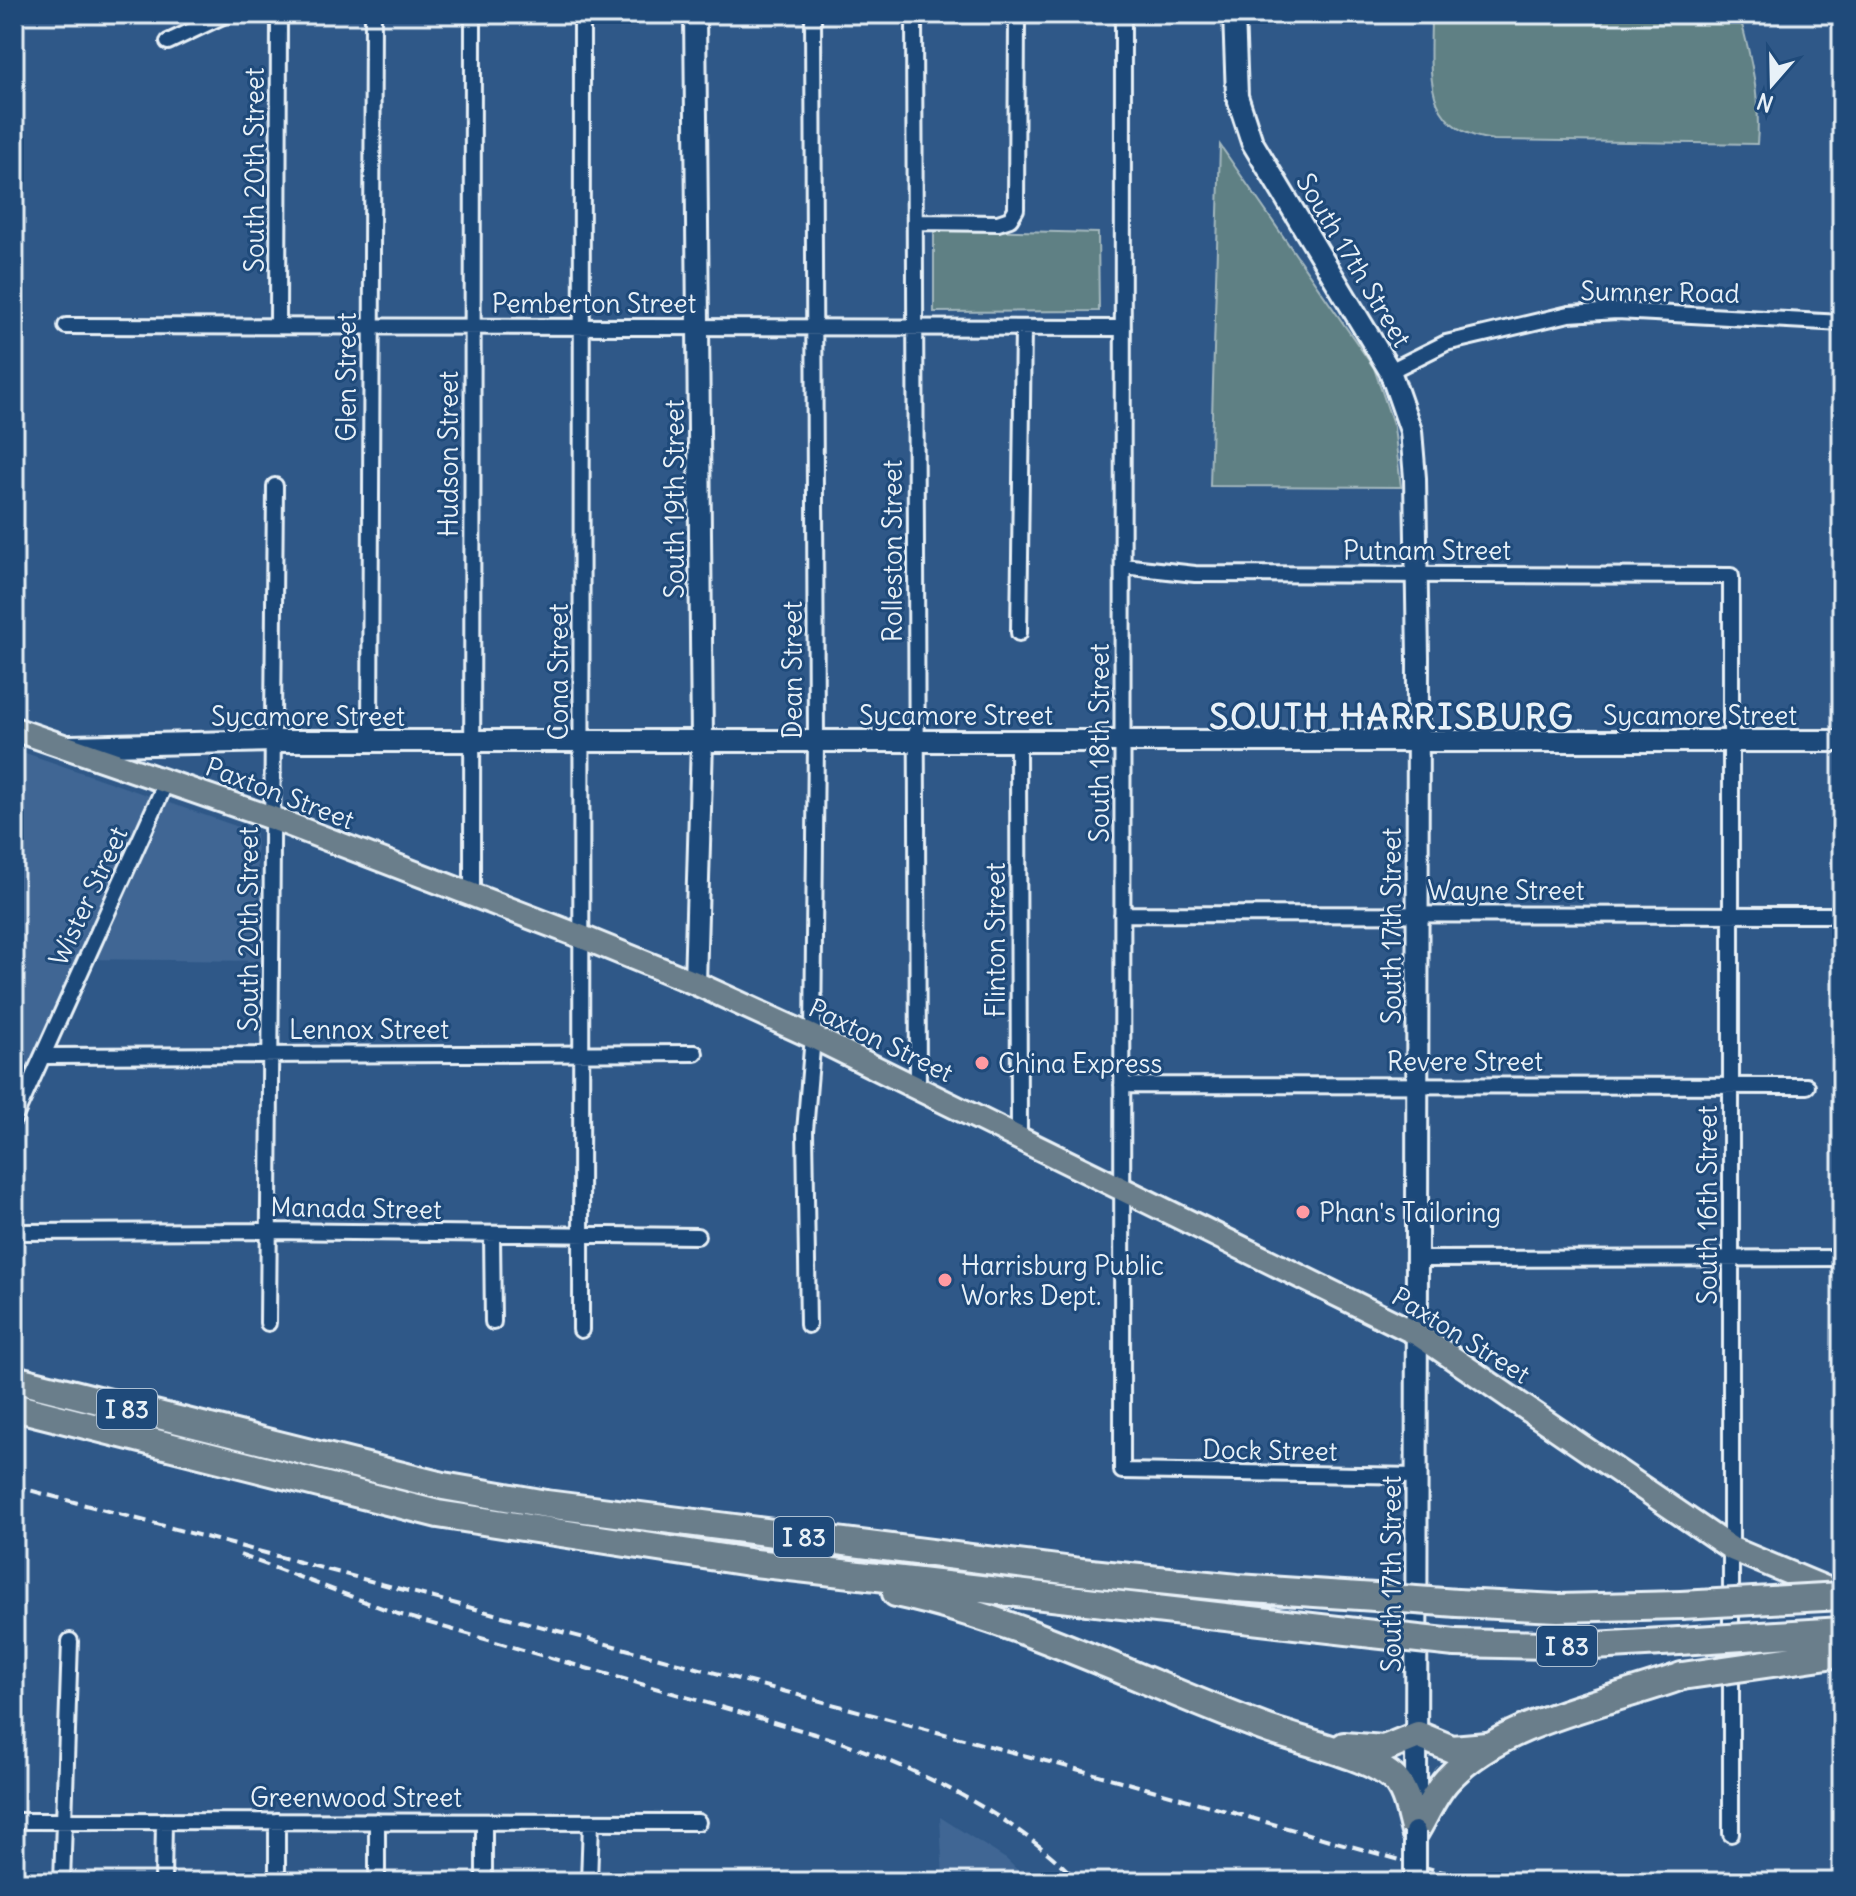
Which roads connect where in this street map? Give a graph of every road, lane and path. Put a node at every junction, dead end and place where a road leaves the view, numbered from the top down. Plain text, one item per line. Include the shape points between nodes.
1 (227, 14) edge
2 (279, 14) edge
3 (373, 14) edge
4 (473, 14) edge
5 (582, 14) edge
6 (695, 14) edge
7 (813, 14) edge
8 (914, 14) edge
9 (1123, 14) edge
10 (1234, 14) edge
11 (1014, 17) edge
12 (168, 42) dead end
13 (917, 222) junction
14 (1842, 323) edge
15 (66, 326) dead end
16 (278, 326) junction
17 (370, 326) junction
18 (472, 326) junction
19 (582, 327) junction
20 (699, 327) junction
21 (813, 327) junction
22 (916, 328) junction
23 (1023, 328) junction
24 (1123, 328) junction
25 (1390, 371) junction
26 (275, 486) dead end
27 (1123, 566) junction
28 (1417, 575) junction
29 (1731, 576) joint
30 (1019, 633) dead end
31 (14, 729) edge
32 (272, 741) junction
33 (370, 741) junction
34 (471, 741) junction
35 (582, 741) junction
36 (702, 741) junction
37 (816, 741) junction
38 (917, 741) junction
39 (1018, 741) junction
40 (1122, 741) junction
41 (1418, 741) junction
42 (1732, 741) junction
43 (1842, 741) edge
44 (70, 746) junction
45 (167, 780) junction
46 (272, 818) junction
47 (472, 895) junction
48 (1122, 914) junction
49 (1416, 914) junction
50 (1731, 914) junction
51 (1842, 915) edge
52 (582, 937) junction
53 (695, 983) junction
54 (813, 1037) junction
55 (273, 1053) junction
56 (582, 1053) junction
57 (695, 1053) dead end
58 (43, 1056) junction
59 (1122, 1085) junction
60 (1418, 1085) junction
61 (1731, 1086) junction
62 (1807, 1086) dead end
63 (918, 1088) junction
64 (14, 1119) edge
65 (1019, 1139) junction
66 (1122, 1190) junction
67 (269, 1231) junction
68 (14, 1232) edge
69 (492, 1234) junction
70 (582, 1235) junction
71 (697, 1236) dead end
72 (1731, 1258) junction
73 (1842, 1258) edge
74 (1419, 1259) junction
75 (493, 1322) dead end
76 (268, 1323) dead end
77 (808, 1325) dead end
78 (581, 1330) dead end
79 (1419, 1335) junction
80 (14, 1379) edge
81 (14, 1407) edge
82 (1122, 1471) joint
83 (1417, 1476) junction
84 (1732, 1549) junction
85 (755, 1563) junction
86 (1842, 1594) edge
87 (1842, 1631) edge
88 (70, 1641) dead end
89 (1842, 1653) edge
90 (1262, 1727) junction
91 (1418, 1735) junction
92 (1502, 1742) junction
93 (14, 1821) edge
94 (62, 1821) junction
95 (164, 1821) junction
96 (277, 1821) junction
97 (377, 1821) junction
98 (484, 1822) junction
99 (591, 1822) junction
100 (698, 1822) dead end
101 (1415, 1832) junction
102 (1731, 1834) dead end
103 (62, 1882) edge
104 (163, 1882) edge
105 (277, 1882) edge
106 (377, 1882) edge
107 (484, 1882) edge
108 (589, 1882) edge
109 (1415, 1882) edge

1 - 12 street
2 - 16 street, South 20th Street
3 - 17 street, Glen Street
4 - 18 street, Hudson Street
5 - 19 street, Cona Street
6 - 20 main road, South 19th Street
7 - 21 street, Dean Street
8 - 13 street, Rolleston Street
9 - 24 street, South 18th Street
10 - 25 main road, South 17th Street via 1237,96 1252,142
11 - 13 street via 1016,209 1010,219 998,223
13 - 22 street, Rolleston Street
14 - 25 street, Sumner Road via 1617,311 1569,314 1446,343
15 - 16 street, Pemberton Street
16 - 17 street, Pemberton Street
17 - 18 street, Pemberton Street
17 - 33 street, Glen Street
18 - 19 street, Pemberton Street
18 - 34 street, Hudson Street
19 - 20 street, Pemberton Street
19 - 35 street, Cona Street
20 - 21 street, Pemberton Street
20 - 36 main road, South 19th Street
21 - 22 street, Pemberton Street
21 - 37 street, Dean Street
22 - 23 street, Pemberton Street
22 - 38 street, Rolleston Street
23 - 24 street, Pemberton Street
23 - 30 street
24 - 27 street, South 18th Street
25 - 28 main road, South 17th Street via 1411,431
26 - 32 street, South 20th Street
27 - 28 street, Putnam Street via 1195,574
27 - 40 street, South 18th Street
28 - 29 street, Putnam Street
28 - 41 main road, South 17th Street
29 - 42 street, South 16th Street
31 - 44 main road, Paxton Street
32 - 33 main road, Sycamore Street
32 - 44 main road, Sycamore Street
32 - 46 street, South 20th Street
33 - 34 main road, Sycamore Street
34 - 35 main road, Sycamore Street
34 - 47 street, Hudson Street
35 - 36 main road, Sycamore Street
35 - 52 street, Cona Street
36 - 37 main road, Sycamore Street
36 - 53 main road, South 19th Street
37 - 38 main road, Sycamore Street
37 - 54 street, Dean Street
38 - 39 main road, Sycamore Street
38 - 63 street, Rolleston Street
39 - 40 main road, Sycamore Street
39 - 65 street, Flinton Street
40 - 41 main road, Sycamore Street
40 - 48 street, South 18th Street
41 - 42 main road, Sycamore Street
41 - 49 main road, South 17th Street
42 - 43 main road, Sycamore Street
42 - 50 street, South 16th Street
44 - 45 main road, Paxton Street
45 - 46 main road, Paxton Street
45 - 58 street, Wister Street
46 - 47 main road, Paxton Street
46 - 55 street, South 20th Street
47 - 52 main road, Paxton Street
48 - 49 street, Wayne Street
48 - 59 street, South 18th Street
49 - 50 street, Wayne Street
49 - 60 main road, South 17th Street
50 - 51 street, Wayne Street
50 - 61 street, South 16th Street
52 - 53 main road, Paxton Street
52 - 56 street, Cona Street
53 - 54 main road, Paxton Street
54 - 63 main road, Paxton Street
54 - 77 street, Dean Street via 805,1131
55 - 56 street, Lennox Street
55 - 58 street, Lennox Street
55 - 67 street, South 20th Street
56 - 57 street, Lennox Street
56 - 70 street, Cona Street
58 - 64 street, Wister Street
59 - 60 street, Revere Street
59 - 66 street, South 18th Street
60 - 61 street, Revere Street
60 - 74 main road, South 17th Street
61 - 62 street, Revere Street
61 - 72 street, South 16th Street
63 - 65 main road, Paxton Street
65 - 66 main road, Paxton Street
66 - 79 main road, Paxton Street
66 - 82 street, South 18th Street
67 - 68 street, Manada Street
67 - 69 street, Manada Street
67 - 76 street, South 20th Street
69 - 70 street, Manada Street
69 - 75 street
70 - 71 street, Manada Street
70 - 78 street, Cona Street
72 - 73 street
72 - 74 street
72 - 84 street, South 16th Street
74 - 79 main road, South 17th Street
79 - 83 main road, South 17th Street
79 - 84 main road, Paxton Street
80 - 86 highway, I 83, bridge via 443,1486 546,1504 1081,1572 1237,1588 1558,1608 1735,1604
81 - 85 highway, I 83 via 438,1514
82 - 83 street, Dock Street
83 - 91 main road, South 17th Street
84 - 86 main road, Paxton Street
84 - 102 street, South 16th Street
85 - 87 highway, I 83, bridge via 1455,1643 1594,1646
85 - 90 highway via 963,1612
88 - 94 street
89 - 92 highway, bridge via 1682,1676 1595,1701
90 - 91 highway via 1372,1749 1395,1747
90 - 101 highway via 1377,1767 1394,1778
91 - 92 highway via 1452,1749
91 - 101 main road, South 17th Street
92 - 101 highway via 1466,1762 1445,1782
93 - 94 street, Greenwood Street
94 - 95 street, Greenwood Street
94 - 103 street
95 - 96 street, Greenwood Street
95 - 104 street
96 - 97 street, Greenwood Street
96 - 105 street
97 - 98 street, Greenwood Street
97 - 106 street
98 - 99 street, Greenwood Street
98 - 107 street
99 - 100 street, Greenwood Street
99 - 108 street
101 - 109 main road, South 17th Street, bridge

